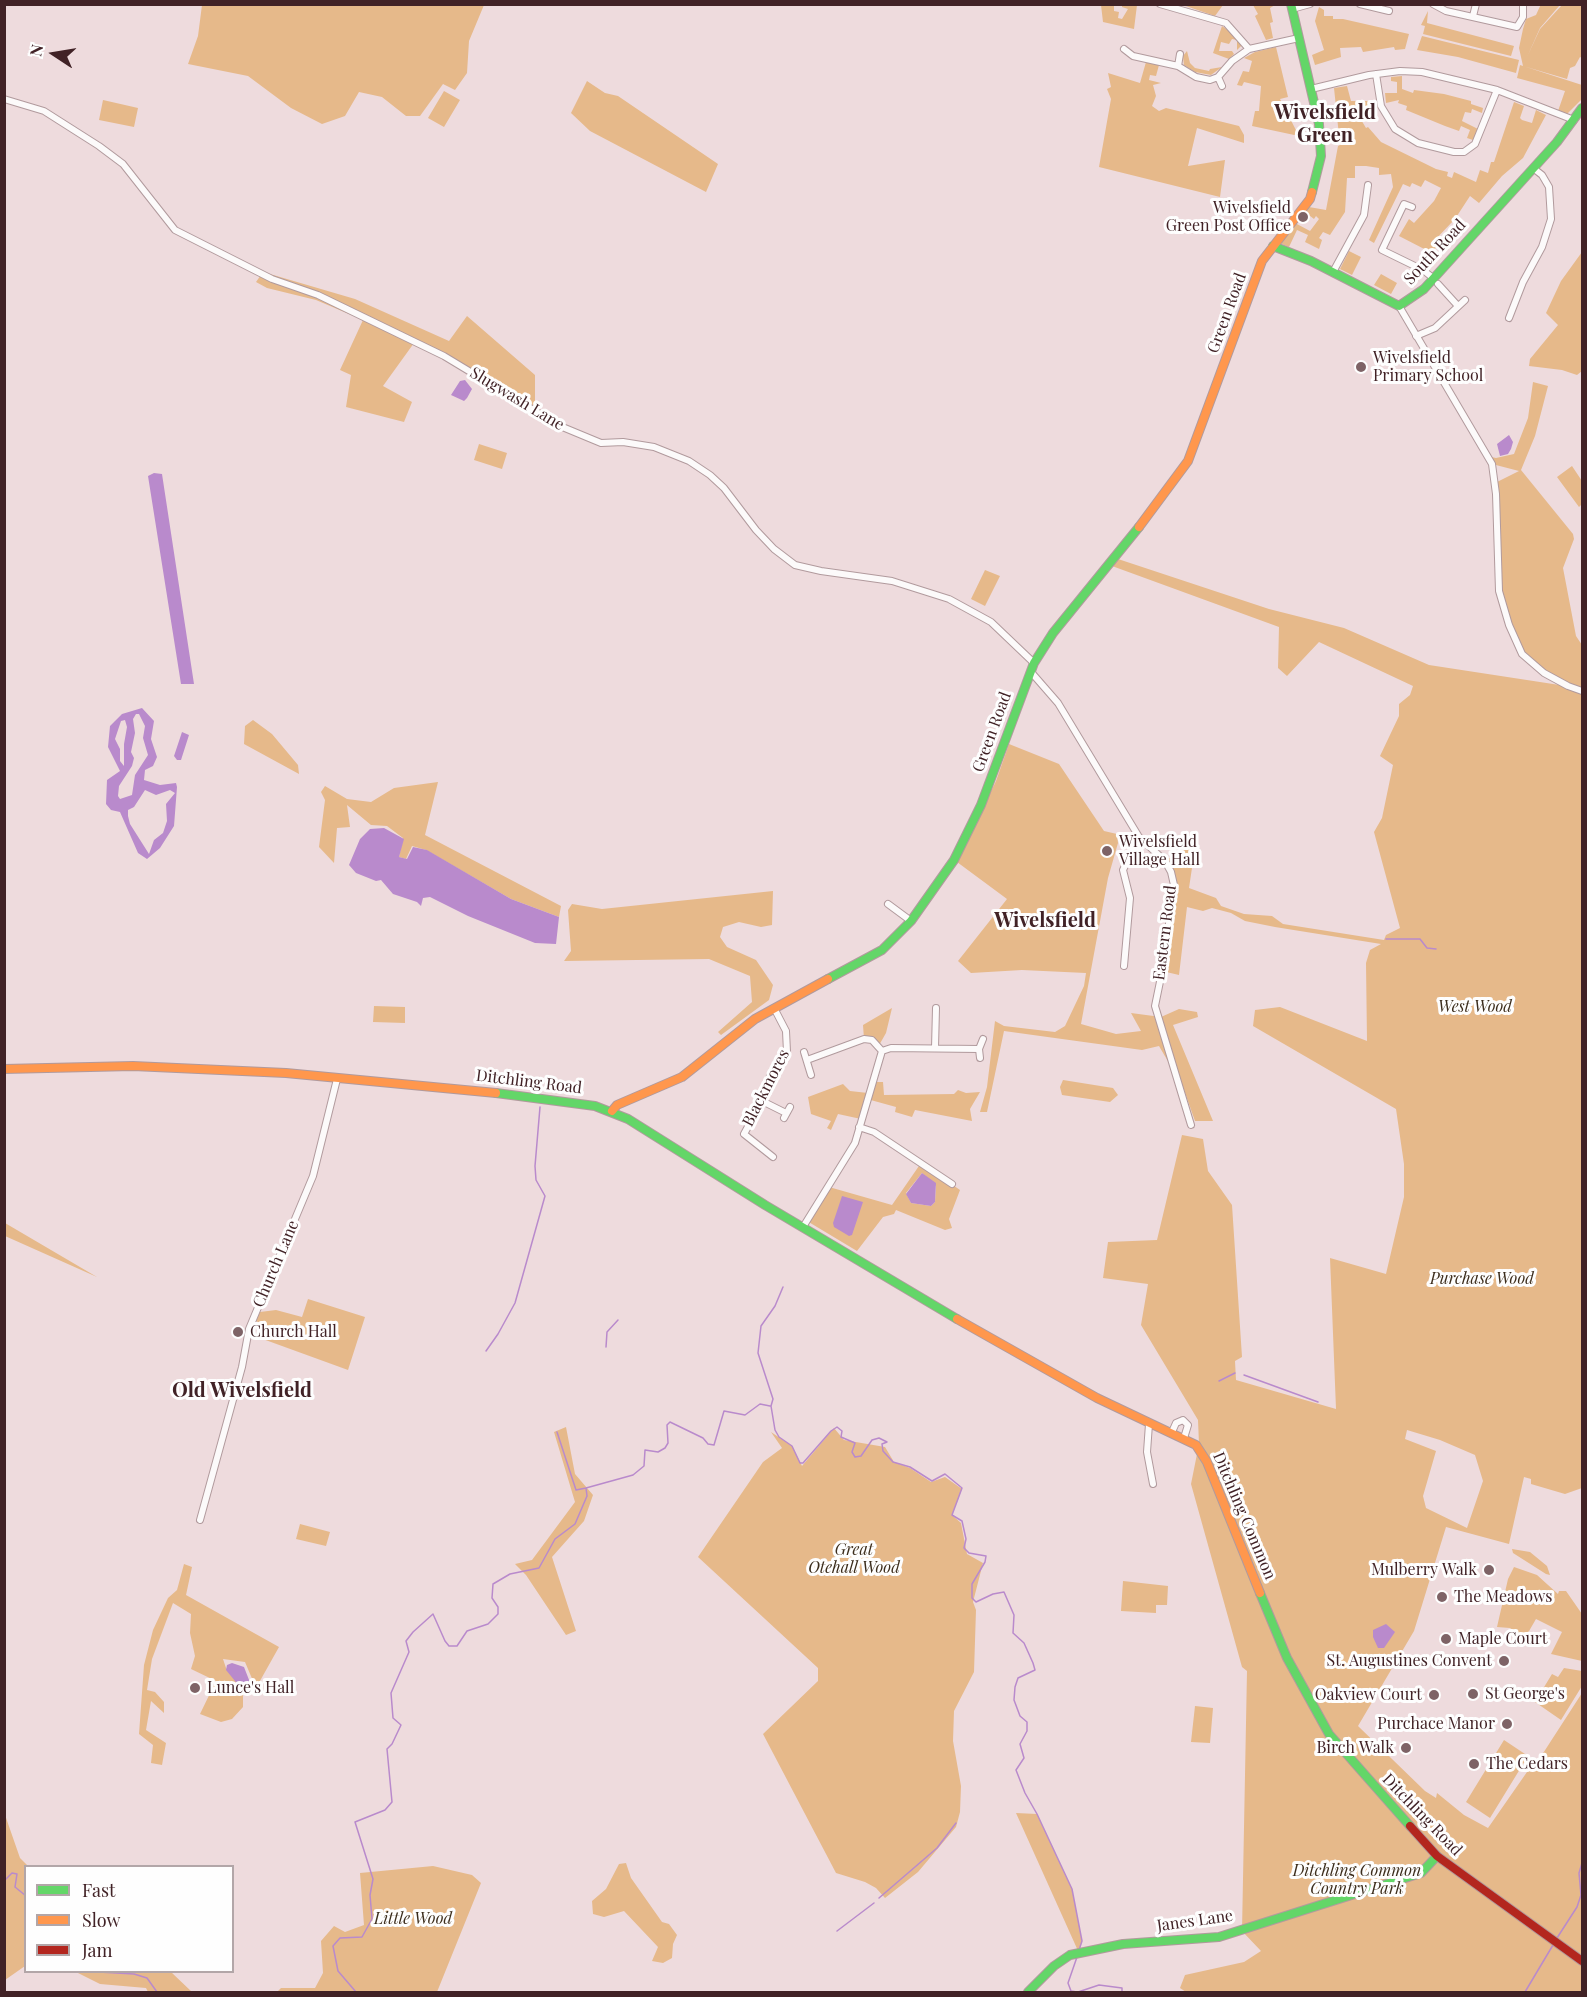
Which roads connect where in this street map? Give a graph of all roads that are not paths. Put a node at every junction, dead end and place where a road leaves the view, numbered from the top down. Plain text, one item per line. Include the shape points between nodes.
1 (1160, 4) edge
2 (1310, 4) edge
3 (1360, 4) edge
4 (1433, 4) edge
5 (1476, 4) edge
6 (1523, 4) edge
7 (1291, 7) edge
8 (1385, 8) edge
9 (1473, 16) junction
10 (1299, 38) junction
11 (1249, 49) junction
12 (1180, 54) dead end
13 (1123, 62) dead end
14 (1178, 66) junction
15 (1376, 74) junction
16 (1218, 77) junction
17 (1222, 86) dead end
18 (1311, 89) junction
19 (1497, 90) junction
20 (4, 99) edge
21 (1582, 108) edge
22 (1574, 120) junction
23 (1533, 168) junction
24 (1368, 185) dead end
25 (1412, 207) dead end
26 (1273, 246) junction
27 (1333, 272) junction
28 (1436, 281) junction
29 (1466, 300) dead end
30 (1399, 306) junction
31 (1458, 306) junction
32 (1509, 318) dead end
33 (1416, 336) junction
34 (1034, 663) junction
35 (1031, 672) junction
36 (1582, 691) edge
37 (1139, 837) junction
38 (888, 904) dead end
39 (911, 921) junction
40 (1124, 966) dead end
41 (774, 1008) junction
42 (936, 1008) dead end
43 (983, 1039) dead end
44 (935, 1048) junction
45 (979, 1049) junction
46 (882, 1051) junction
47 (804, 1052) dead end
48 (980, 1058) dead end
49 (807, 1060) junction
50 (4, 1069) edge
51 (811, 1075) dead end
52 (337, 1079) junction
53 (762, 1101) junction
54 (612, 1111) junction
55 (786, 1113) dead end
56 (1191, 1125) dead end
57 (859, 1127) junction
58 (773, 1157) dead end
59 (950, 1172) dead end
60 (945, 1179) junction
61 (952, 1184) dead end
62 (803, 1227) junction
63 (987, 1337) joint
64 (1149, 1424) junction
65 (1172, 1432) junction
66 (1184, 1438) junction
67 (1153, 1484) dead end
68 (200, 1520) dead end
69 (1318, 1714) joint
70 (1437, 1857) junction
71 (1582, 1961) edge
72 (1028, 1992) edge

1 - 11 street via 1226,23
2 - 7 street
3 - 8 street
4 - 9 street
5 - 9 street
6 - 9 street via 1523,18 1517,27
7 - 10 street, Green Road
10 - 11 street
10 - 18 street, Green Road
11 - 16 street
12 - 14 street
13 - 14 street via 1126,51
14 - 16 street via 1200,79
15 - 18 street
15 - 19 street via 1422,72
15 - 19 street via 1381,106 1395,129 1418,143 1454,152 1466,151 1475,144
16 - 17 street
18 - 26 street, Green Road via 1321,142 1316,182 1307,204
19 - 22 street
20 - 34 street, Slugwash Lane via 44,111 107,152 130,172 175,230 272,279 318,295 434,351 560,426 602,443 654,447 689,461 724,488 756,530 795,565 892,581 949,599 982,616
21 - 22 street, South Road
22 - 23 street, South Road
23 - 28 street, South Road
23 - 32 street via 1549,187 1551,219
24 - 27 street via 1364,215
25 - 28 street via 1404,204 1382,250 1423,270
26 - 27 street, South Road
26 - 34 street, Green Road via 1258,270 1188,461 1053,633
27 - 30 street, South Road
28 - 30 street, South Road
28 - 31 street
29 - 31 street
30 - 33 street
31 - 33 street via 1435,328
33 - 36 street via 1491,465 1500,591 1522,654 1544,673
34 - 35 street, Green Road
35 - 37 street, Eastern Road via 1058,703
35 - 39 street, Green Road via 975,818 954,860
37 - 40 street via 1123,870 1130,898
37 - 56 street, Eastern Road via 1165,861 1174,885 1155,1006
38 - 39 street
39 - 41 street, Green Road via 872,958
41 - 53 street, Blackmores via 786,1031 788,1052 770,1076
41 - 54 street, Green Road via 731,1036 682,1077 617,1105
42 - 44 street
43 - 45 street
44 - 45 street
44 - 46 street
45 - 48 street
46 - 49 street via 872,1040 864,1039
46 - 57 street
47 - 49 street
49 - 51 street
50 - 52 street, Ditchling Road via 133,1066 279,1072
52 - 54 street, Ditchling Road via 513,1095
52 - 68 street, Church Lane via 313,1176 249,1329
53 - 55 street
53 - 58 street, Blackmores via 744,1134
54 - 62 street, Ditchling Road via 656,1134
57 - 60 street via 874,1132
57 - 62 street via 855,1143
59 - 60 street
60 - 61 street
62 - 63 street, Ditchling Road
63 - 64 street, Ditchling Common
64 - 65 street, Ditchling Common
64 - 67 street via 1146,1476
65 - 66 street, Ditchling Common
65 - 66 street via 1176,1423 1183,1420 1188,1425
66 - 69 street, Ditchling Common via 1199,1448 1207,1462 1287,1658
69 - 70 street, Ditchling Road via 1329,1734 1371,1785
70 - 71 street, Ditchling Road
70 - 72 street, Janes Lane via 1421,1873 1219,1937 1123,1944 1070,1955

